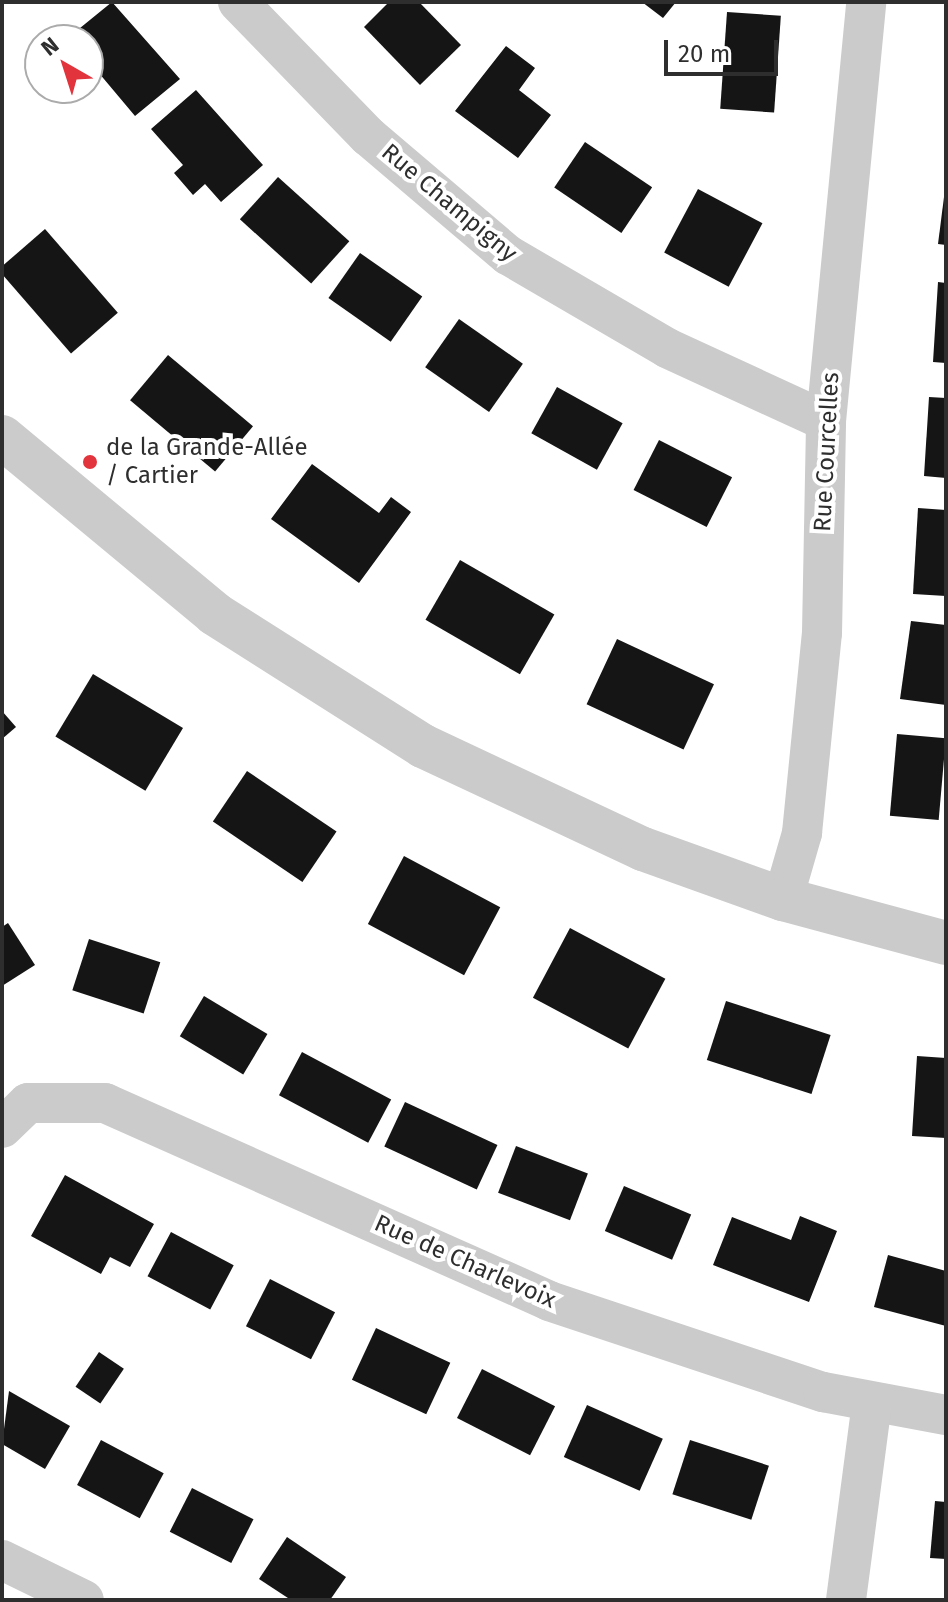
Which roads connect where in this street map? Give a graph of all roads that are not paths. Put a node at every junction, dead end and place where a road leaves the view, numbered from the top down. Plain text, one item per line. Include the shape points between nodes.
1 (238, 2) edge
2 (866, 2) edge
3 (826, 421) junction
4 (8, 455) edge
5 (783, 899) junction
6 (946, 943) edge
7 (2, 1128) edge
8 (872, 1403) junction
9 (946, 1415) edge
10 (2, 1560) edge
11 (84, 1600) edge
12 (846, 1600) edge

1 - 3 street, Rue Champigny via 368,136 508,255 667,348
2 - 3 street, Rue Courcelles
3 - 5 street, Rue Courcelles via 822,633 802,833
4 - 5 street via 225,622 389,727 593,830
5 - 6 street
7 - 8 street, Rue de Charlevoix via 28,1103 105,1103 549,1301
8 - 9 street, Rue de Charlevoix
8 - 12 street
10 - 11 street

